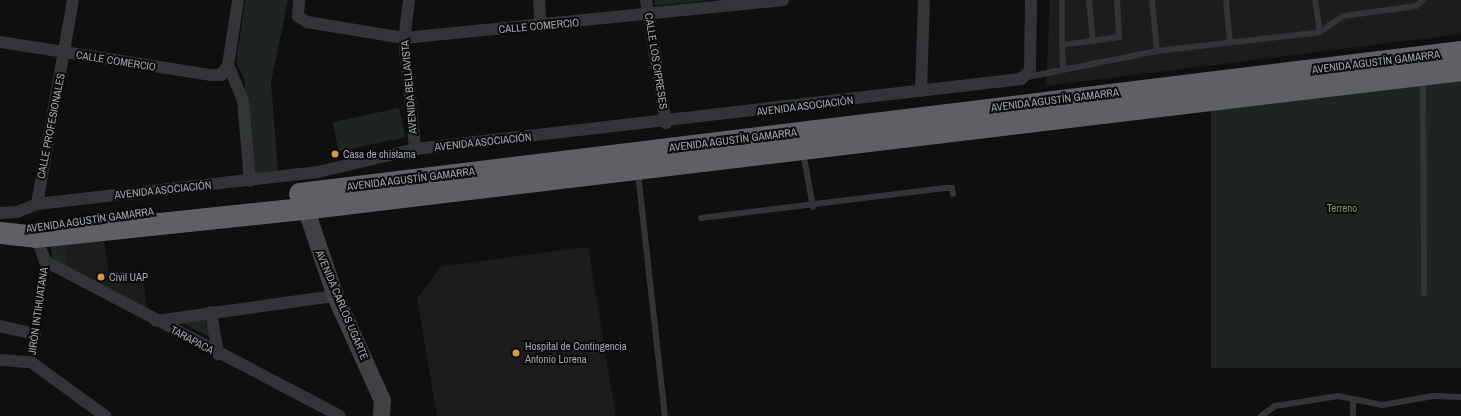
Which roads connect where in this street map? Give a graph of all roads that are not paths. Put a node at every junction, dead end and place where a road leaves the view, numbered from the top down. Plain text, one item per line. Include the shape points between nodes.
1 (73, 0) edge
2 (238, 0) edge
3 (299, 0) edge
4 (409, 0) edge
5 (539, 0) edge
6 (646, 0) edge
7 (783, 0) edge
8 (924, 0) edge
9 (1031, 0) edge
10 (1062, 0) edge
11 (1089, 0) edge
12 (1117, 0) edge
13 (1152, 0) edge
14 (1226, 0) edge
15 (1315, 0) edge
16 (1423, 0) edge
17 (746, 2) edge
18 (648, 15) junction
19 (540, 26) junction
20 (1320, 32) junction
21 (404, 38) junction
22 (0, 42) edge
23 (1093, 42) junction
24 (1230, 43) junction
25 (1062, 45) junction
26 (1158, 51) junction
27 (65, 52) junction
28 (1461, 52) edge
29 (228, 65) junction
30 (1064, 70) junction
31 (1461, 70) edge
32 (1362, 72) junction
33 (1423, 74) junction
34 (1027, 77) junction
35 (921, 91) junction
36 (666, 123) junction
37 (823, 138) junction
38 (415, 149) junction
39 (802, 151) junction
40 (636, 161) junction
41 (250, 181) junction
42 (953, 194) dead end
43 (302, 201) junction
44 (37, 204) junction
45 (814, 206) junction
46 (0, 213) edge
47 (701, 218) dead end
48 (3, 233) edge
49 (36, 237) junction
50 (45, 261) joint
51 (1424, 292) dead end
52 (335, 296) junction
53 (211, 312) junction
54 (156, 321) junction
55 (0, 326) edge
56 (35, 334) road end
57 (218, 354) junction
58 (0, 360) edge
59 (1461, 397) edge
60 (1353, 399) junction
61 (105, 416) edge
62 (340, 416) edge
63 (382, 416) edge
64 (665, 416) edge
65 (1261, 416) edge
66 (1353, 416) edge

1 - 27 street, CALLE PROFESIONALES
2 - 29 street
3 - 21 street, CALLE COMERCIO via 298,16 307,22
4 - 21 street, AVENIDA BELLAVISTA
5 - 19 street
6 - 18 street, CALLE LOS CIPRESES
7 - 17 street, CALLE COMERCIO
8 - 35 street
9 - 34 street
10 - 25 lane
11 - 23 lane
12 - 23 lane via 1119,37
13 - 26 lane
14 - 24 lane
15 - 20 lane
16 - 20 lane via 1416,6 1343,16
17 - 18 street, CALLE COMERCIO
18 - 19 street, CALLE COMERCIO
18 - 36 street, CALLE LOS CIPRESES
19 - 21 street, CALLE COMERCIO
20 - 24 lane
21 - 38 street, AVENIDA BELLAVISTA
22 - 27 street, CALLE COMERCIO
23 - 25 lane
24 - 26 lane
25 - 30 lane
26 - 30 lane
27 - 29 street, CALLE COMERCIO via 211,76 221,75
27 - 44 street, CALLE PROFESIONALES
28 - 32 highway, AVENIDA AGUSTÍN GAMARRA
29 - 41 street via 244,100
30 - 34 lane
31 - 33 highway, AVENIDA AGUSTÍN GAMARRA
32 - 33 highway, AVENIDA AGUSTÍN GAMARRA
32 - 37 highway, AVENIDA AGUSTÍN GAMARRA
33 - 51 lane
34 - 35 street, AVENIDA ASOCIACIÓN
35 - 36 street, AVENIDA ASOCIACIÓN
36 - 38 street, AVENIDA ASOCIACIÓN
37 - 39 highway, AVENIDA AGUSTÍN GAMARRA
37 - 40 highway, AVENIDA AGUSTÍN GAMARRA
38 - 41 street, AVENIDA ASOCIACIÓN via 318,172
39 - 40 highway, AVENIDA AGUSTÍN GAMARRA
39 - 45 lane
40 - 43 highway, AVENIDA AGUSTÍN GAMARRA
40 - 64 lane
41 - 44 street, AVENIDA ASOCIACIÓN
42 - 45 lane via 952,188 947,188
43 - 48 highway, AVENIDA AGUSTÍN GAMARRA via 35,225
43 - 49 highway, AVENIDA AGUSTÍN GAMARRA
43 - 52 street, AVENIDA CARLOS UGARTE
44 - 46 street, AVENIDA ASOCIACIÓN via 17,212
45 - 47 lane
48 - 49 highway, AVENIDA AGUSTÍN GAMARRA
49 - 50 street, JIRÓN INTIHUATANA
50 - 54 street, TARAPACA
52 - 53 street
52 - 63 street, AVENIDA CARLOS UGARTE via 382,400
53 - 54 street
53 - 57 street
54 - 57 street, TARAPACA
55 - 56 street
57 - 62 street, TARAPACA
58 - 61 street via 31,362
59 - 60 lane via 1433,396 1382,405
60 - 65 lane via 1338,396 1275,406
60 - 66 lane

